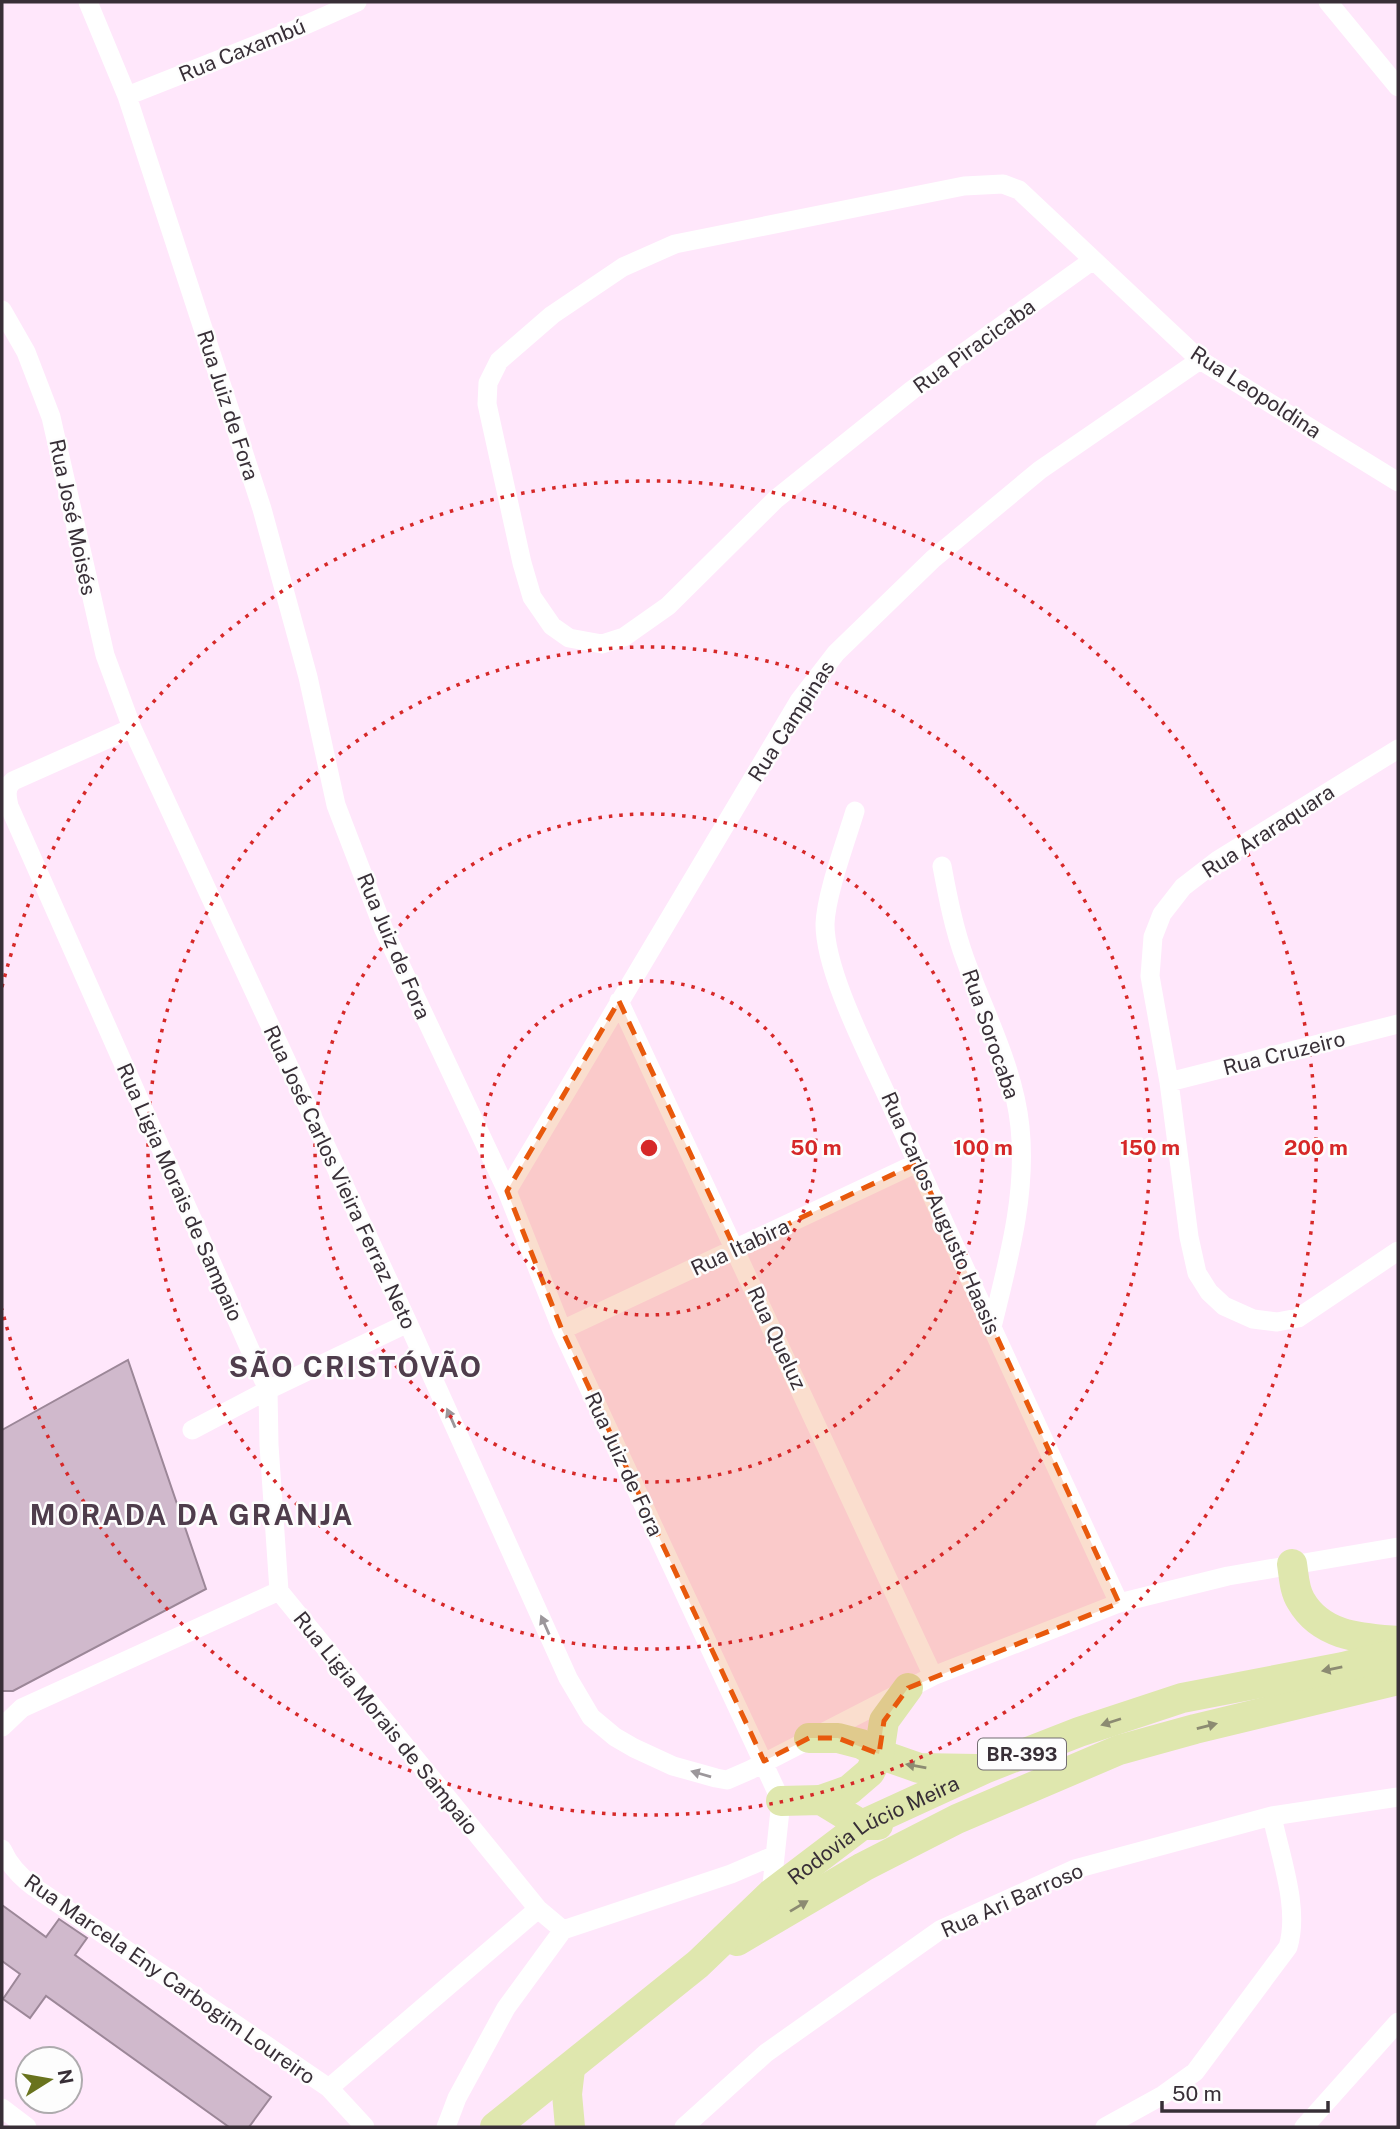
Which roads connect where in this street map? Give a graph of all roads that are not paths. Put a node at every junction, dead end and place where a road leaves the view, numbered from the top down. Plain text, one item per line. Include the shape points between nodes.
1 (88, 2) edge
2 (357, 2) edge
3 (1328, 2) edge
4 (1398, 87) edge
5 (127, 96) junction
6 (1093, 260) junction
7 (2, 310) edge
8 (1200, 360) junction
9 (1398, 482) edge
10 (132, 728) junction
11 (1398, 749) edge
12 (855, 811) dead end
13 (942, 866) dead end
14 (619, 1001) junction
15 (1398, 1024) edge
16 (1169, 1082) junction
17 (917, 1163) junction
18 (507, 1191) junction
19 (736, 1249) junction
20 (1398, 1251) edge
21 (408, 1323) junction
22 (992, 1327) junction
23 (562, 1330) junction
24 (268, 1390) junction
25 (192, 1430) dead end
26 (1398, 1547) edge
27 (1292, 1564) junction
28 (279, 1591) junction
29 (1119, 1603) junction
30 (1398, 1641) edge
31 (1398, 1653) edge
32 (1398, 1680) edge
33 (921, 1682) junction
34 (2, 1727) edge
35 (809, 1738) junction
36 (1119, 1751) junction
37 (879, 1754) junction
38 (764, 1762) junction
39 (984, 1769) junction
40 (1398, 1797) edge
41 (821, 1800) junction
42 (780, 1801) junction
43 (1272, 1816) junction
44 (862, 1825) junction
45 (2, 1849) edge
46 (773, 1856) junction
47 (771, 1894) junction
48 (538, 1909) junction
49 (563, 1930) junction
50 (698, 1964) junction
51 (1398, 2022) edge
52 (570, 2069) junction
53 (329, 2088) junction
54 (2, 2108) edge
55 (27, 2127) edge
56 (365, 2127) edge
57 (446, 2127) edge
58 (495, 2127) edge
59 (570, 2127) edge
60 (684, 2127) edge
61 (1105, 2127) edge
62 (1304, 2127) edge

1 - 5 street, Rua Juiz de Fora
2 - 5 street, Rua Caxambú
3 - 4 street
5 - 18 street, Rua Juiz de Fora via 262,509 308,677 336,805 384,930
6 - 6 street, Rua Piracicaba via 1031,200 1003,184 964,186 734,231 675,244 623,267 552,315 499,361 488,383 486,404 532,597 552,626 569,638 602,644 624,637 668,606 776,499 912,390
6 - 8 street, Rua Leopoldina
7 - 10 street, Rua José Moisés via 26,352 51,417 105,655
8 - 9 street, Rua Leopoldina
8 - 14 street, Rua Campinas via 1040,470 933,559 836,653 799,701
10 - 21 street, Rua José Carlos Vieira Ferraz Neto
10 - 24 street, Rua Ligia Morais de Sampaio via 13,781 8,799
11 - 16 street, Rua Araraquara via 1218,860 1183,887 1162,914 1153,937 1150,976
12 - 17 street, Rua Carlos Augusto Haasis via 825,923 829,951 839,985
13 - 22 street, Rua Sorocaba via 955,927 1010,1076 1020,1126 1022,1182
14 - 18 street, Rua Campinas
14 - 19 street, Rua Queluz
15 - 16 street, Rua Cruzeiro
16 - 20 street, Rua Araraquara via 1189,1237 1198,1273 1224,1306 1253,1319 1278,1322 1298,1318
17 - 19 street, Rua Itabira
17 - 22 street, Rua Carlos Augusto Haasis
18 - 23 street, Rua Juiz de Fora
19 - 23 street, Rua Itabira
19 - 33 street, Rua Queluz
21 - 24 street
38 -> 21 street, Rua José Carlos Vieira Ferraz Neto via 727,1780 716,1778 673,1766 634,1748 592,1717 568,1678
22 - 29 street, Rua Carlos Augusto Haasis
23 - 38 street, Rua Juiz de Fora
24 - 25 street
24 - 28 street, Rua Ligia Morais de Sampaio
26 - 27 street, Rua José Carlos Vieira Ferraz Neto
27 - 29 street, Rua José Carlos Vieira Ferraz Neto
27 - 30 main road via 1301,1602 1330,1629 1349,1636
28 - 34 street via 22,1708
28 - 48 street, Rua Ligia Morais de Sampaio
29 - 33 street, Rua José Carlos Vieira Ferraz Neto
31 -> 39 main road, Rodovia Lúcio Meira / BR-393 via 1182,1698
36 -> 32 main road, Rodovia Lúcio Meira / BR-393
33 - 35 street, Rua José Carlos Vieira Ferraz Neto
33 - 37 main road via 884,1721
35 - 37 main road via 838,1738
35 - 38 street, Rua José Carlos Vieira Ferraz Neto
36 - 44 main road via 1051,1759 909,1819
50 -> 36 main road, Rodovia Lúcio Meira / BR-393 via 863,1867 957,1819
39 -> 37 main road via 919,1768
37 - 41 main road via 870,1772 849,1790
38 - 42 street, Rua Juiz de Fora
39 - 44 main road, Rodovia Lúcio Meira / BR-393
40 - 43 street, Rua Ari Barroso
41 - 42 main road
41 - 44 main road
42 - 46 street, Rua Juiz de Fora
43 - 60 street, Rua Ari Barroso via 1075,1868 940,1930 766,2053
43 - 61 street via 1292,1909 1288,1947 1195,2072
44 - 47 main road, Rodovia Lúcio Meira / BR-393
45 - 53 street, Rua Marcela Eny Carbogim Loureiro via 19,1876 34,1887
46 - 47 street, Rua Juiz de Fora
46 - 49 street
47 - 50 main road, Rodovia Lúcio Meira / BR-393
48 - 49 street, Rua Ligia Morais de Sampaio
48 - 53 street, Rua Marcela Eny Carbogim Loureiro
49 - 57 street via 506,2008
50 - 52 main road, Rodovia Lúcio Meira / BR-393
51 - 62 street
52 - 58 main road, Rodovia Lúcio Meira / BR-393
52 - 59 main road
53 - 56 street
54 - 55 street

